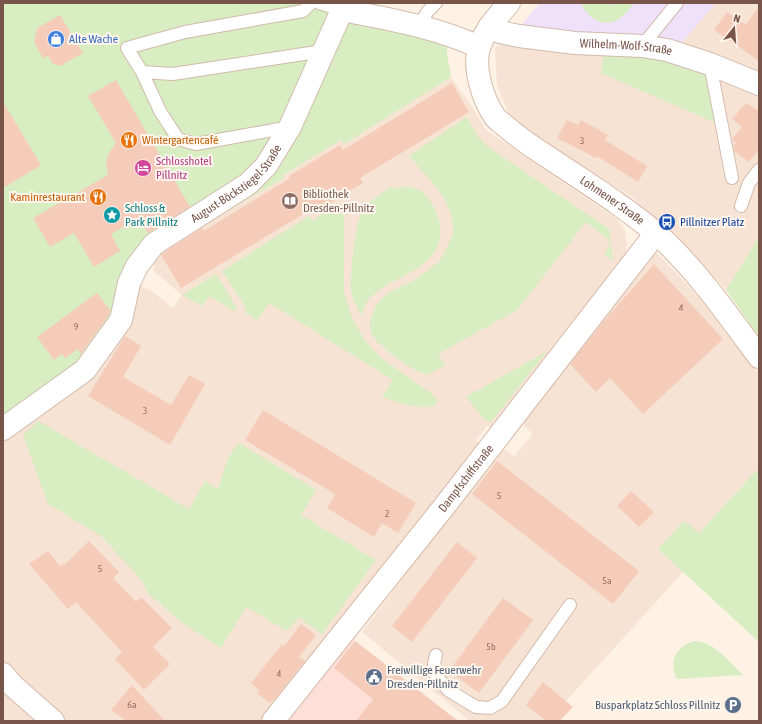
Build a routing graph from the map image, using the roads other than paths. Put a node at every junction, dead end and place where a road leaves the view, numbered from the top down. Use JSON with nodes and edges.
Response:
{"nodes":[{"id":1,"x":311,"y":3,"type":"edge"},
{"id":2,"x":318,"y":3,"type":"edge"},
{"id":3,"x":436,"y":3,"type":"edge"},
{"id":4,"x":509,"y":3,"type":"edge"},
{"id":5,"x":678,"y":3,"type":"edge"},
{"id":6,"x":342,"y":10,"type":"junction"},
{"id":7,"x":419,"y":25,"type":"junction"},
{"id":8,"x":489,"y":27,"type":"junction"},
{"id":9,"x":642,"y":46,"type":"junction"},
{"id":10,"x":480,"y":47,"type":"junction"},
{"id":11,"x":323,"y":51,"type":"junction"},
{"id":12,"x":710,"y":64,"type":"junction"},
{"id":13,"x":142,"y":72,"type":"junction"},
{"id":14,"x":759,"y":84,"type":"edge"},
{"id":15,"x":290,"y":127,"type":"junction"},
{"id":16,"x":759,"y":170,"type":"edge"},
{"id":17,"x":732,"y":178,"type":"dead end"},
{"id":18,"x":741,"y":206,"type":"dead end"},
{"id":19,"x":656,"y":233,"type":"junction"},
{"id":20,"x":759,"y":357,"type":"edge"},
{"id":21,"x":3,"y":429,"type":"edge"},
{"id":22,"x":570,"y":605,"type":"dead end"},
{"id":23,"x":436,"y":655,"type":"dead end"},
{"id":24,"x":3,"y":674,"type":"edge"},
{"id":25,"x":54,"y":721,"type":"edge"},
{"id":26,"x":273,"y":721,"type":"edge"}],
"edges":[{"from":1,"to":13,"type":"lane"},
{"from":2,"to":6,"type":"lane"},
{"from":3,"to":7,"type":"lane"},
{"from":4,"to":8,"type":"street"},
{"from":5,"to":9,"type":"lane"},
{"from":6,"to":7,"type":"street"},
{"from":6,"to":11,"type":"street","name":"August-Böckstiegel-Straße"},
{"from":7,"to":10,"type":"street"},
{"from":8,"to":9,"type":"street","name":"Wilhelm-Wolf-Straße"},
{"from":8,"to":10,"type":"street"},
{"from":9,"to":12,"type":"street","name":"Wilhelm-Wolf-Straße"},
{"from":10,"to":19,"type":"street","name":"Lohmener Straße"},
{"from":11,"to":13,"type":"lane"},
{"from":11,"to":15,"type":"street","name":"August-Böckstiegel-Straße"},
{"from":12,"to":14,"type":"street","name":"Wilhelm-Wolf-Straße"},
{"from":12,"to":17,"type":"lane"},
{"from":13,"to":15,"type":"lane"},
{"from":15,"to":21,"type":"street","name":"August-Böckstiegel-Straße"},
{"from":16,"to":18,"type":"lane"},
{"from":19,"to":20,"type":"street","name":"Lohmener Straße"},
{"from":19,"to":26,"type":"street","name":"Dampfschiffstraße"},
{"from":22,"to":23,"type":"lane"},
{"from":24,"to":25,"type":"street"}]}
